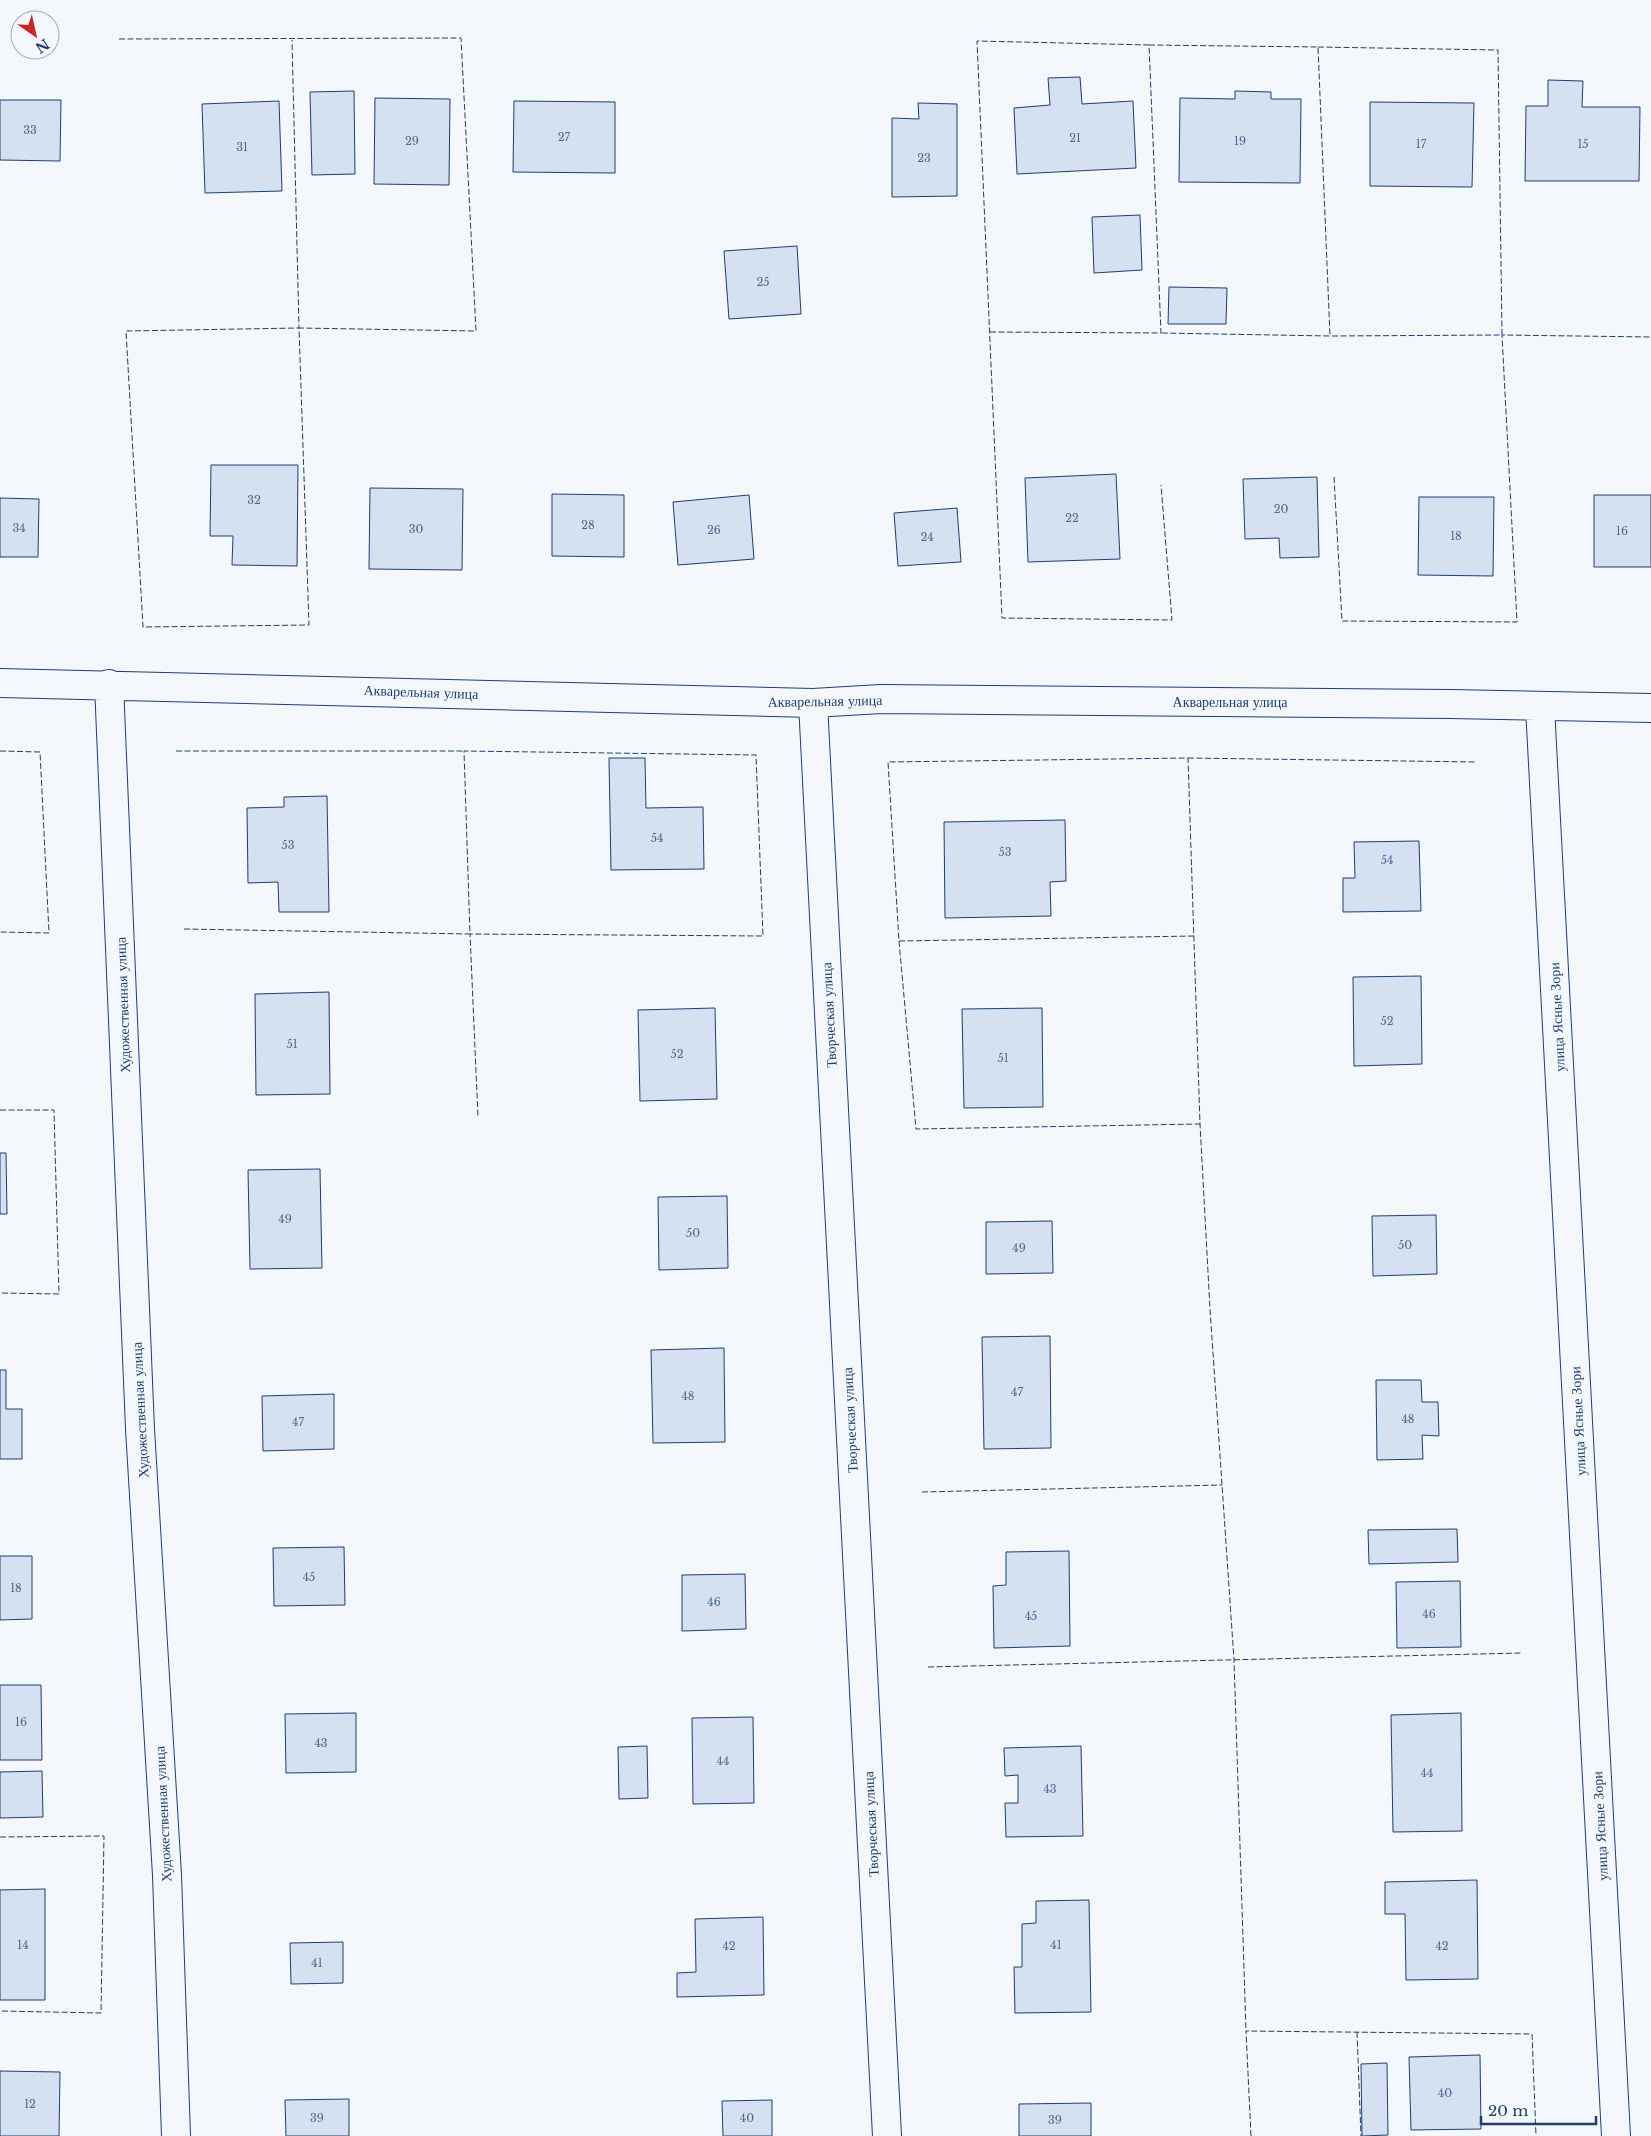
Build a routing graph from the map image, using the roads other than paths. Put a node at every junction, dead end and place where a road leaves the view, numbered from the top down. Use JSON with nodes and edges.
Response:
{"nodes":[{"id":1,"x":0,"y":683,"type":"edge"},
{"id":2,"x":110,"y":684,"type":"junction"},
{"id":3,"x":813,"y":703,"type":"junction"},
{"id":4,"x":1540,"y":707,"type":"junction"},
{"id":5,"x":1651,"y":708,"type":"edge"},
{"id":6,"x":176,"y":2136,"type":"edge"},
{"id":7,"x":887,"y":2136,"type":"edge"},
{"id":8,"x":1616,"y":2136,"type":"edge"}],
"edges":[{"from":1,"to":2,"type":"street","name":"Акварельная улица"},
{"from":2,"to":3,"type":"street","name":"Акварельная улица"},
{"from":2,"to":6,"type":"street","name":"Художественная улица"},
{"from":3,"to":4,"type":"street","name":"Акварельная улица"},
{"from":3,"to":7,"type":"street","name":"Творческая улица"},
{"from":4,"to":5,"type":"street","name":"Акварельная улица"},
{"from":4,"to":8,"type":"street","name":"улица Ясные Зори"}]}
